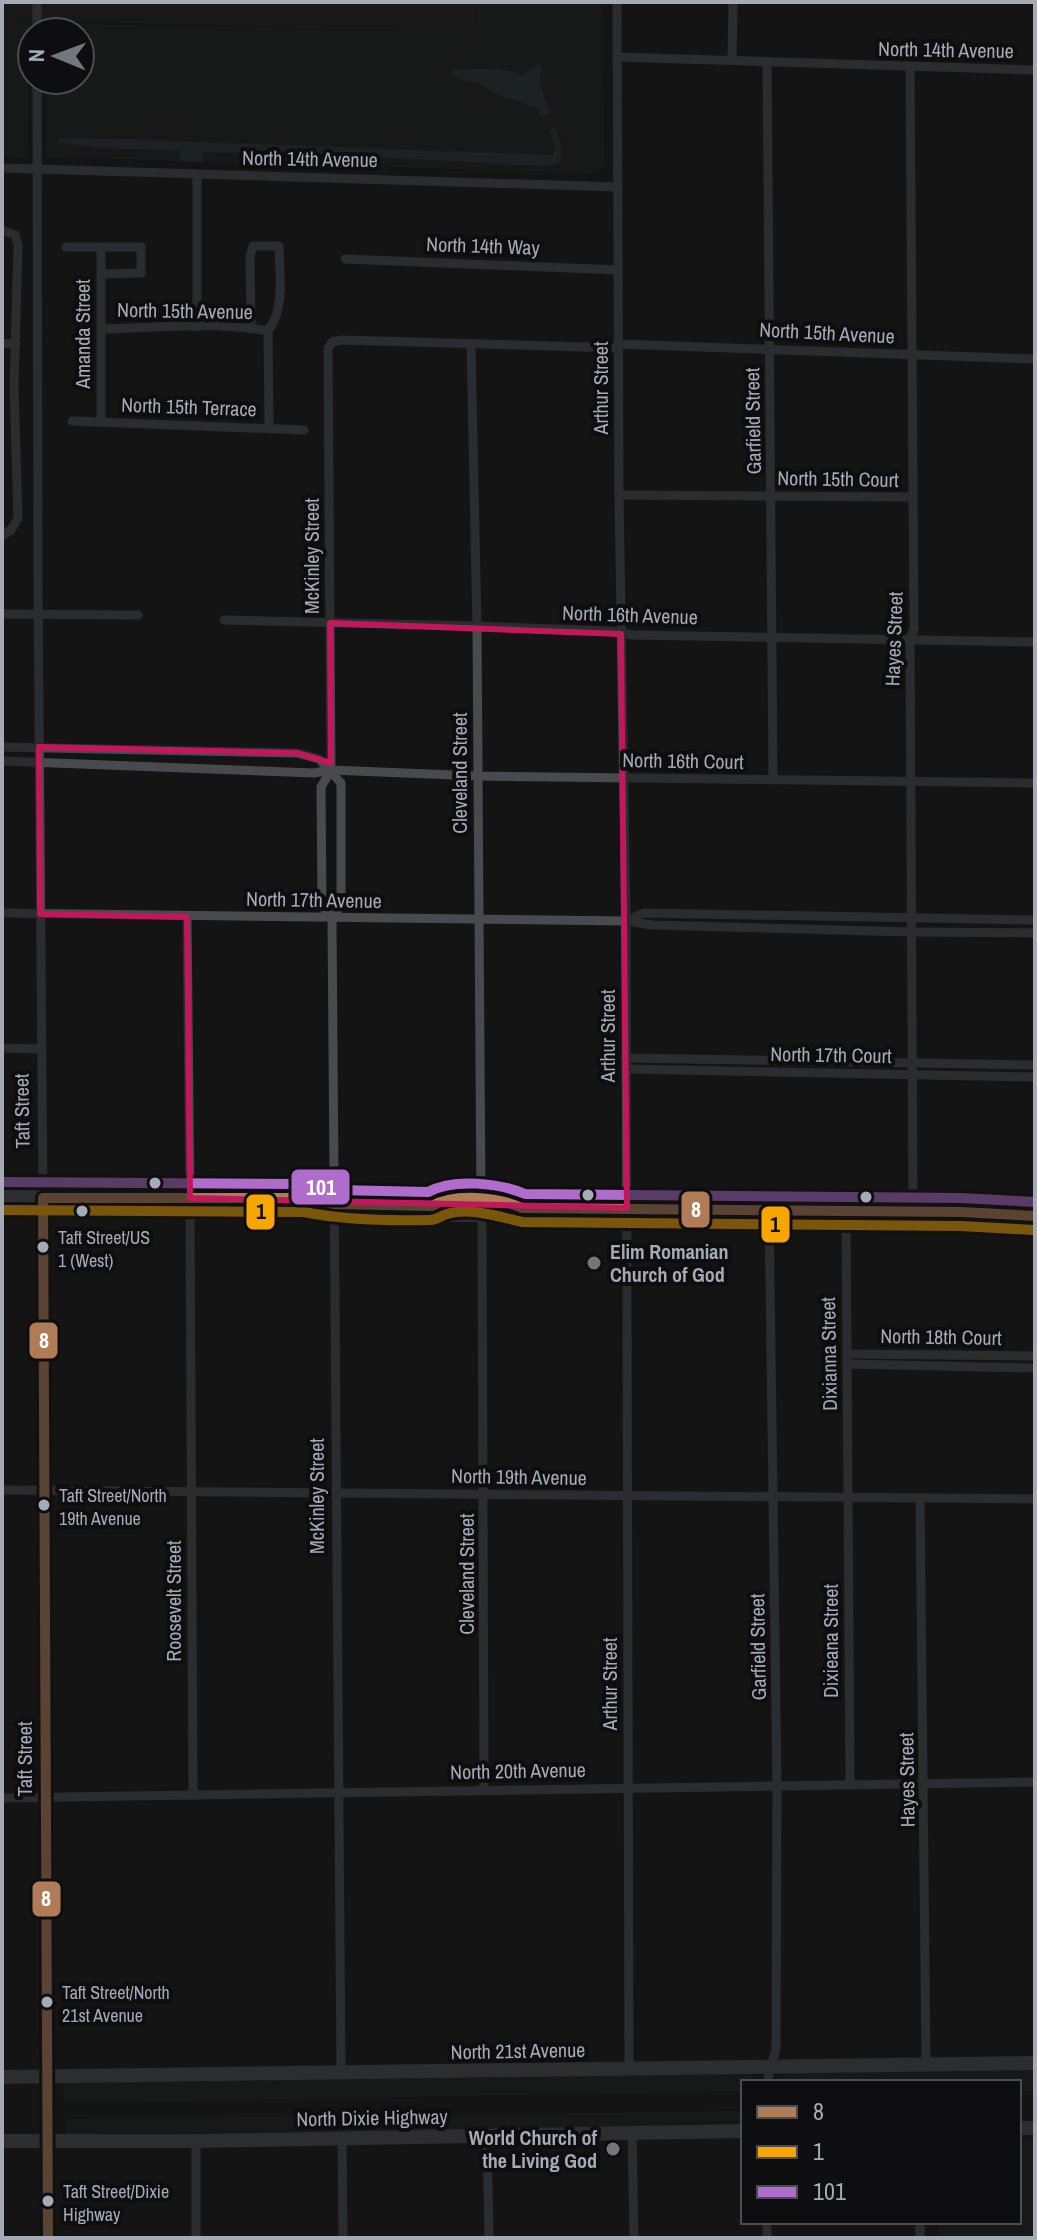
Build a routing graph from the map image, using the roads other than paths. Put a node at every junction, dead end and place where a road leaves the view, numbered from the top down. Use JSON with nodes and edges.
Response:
{"nodes":[{"id":1,"x":617,"y":2,"type":"edge"},
{"id":2,"x":733,"y":2,"type":"edge"},
{"id":3,"x":617,"y":57,"type":"junction"},
{"id":4,"x":732,"y":60,"type":"junction"},
{"id":5,"x":767,"y":62,"type":"junction"},
{"id":6,"x":910,"y":68,"type":"junction"},
{"id":7,"x":1035,"y":70,"type":"edge"},
{"id":8,"x":37,"y":96,"type":"edge"},
{"id":9,"x":2,"y":168,"type":"edge"},
{"id":10,"x":38,"y":169,"type":"junction"},
{"id":11,"x":197,"y":175,"type":"junction"},
{"id":12,"x":618,"y":187,"type":"junction"},
{"id":13,"x":2,"y":230,"type":"edge"},
{"id":14,"x":66,"y":247,"type":"dead end"},
{"id":15,"x":101,"y":247,"type":"junction"},
{"id":16,"x":345,"y":259,"type":"dead end"},
{"id":17,"x":618,"y":270,"type":"junction"},
{"id":18,"x":101,"y":274,"type":"junction"},
{"id":19,"x":197,"y":327,"type":"junction"},
{"id":20,"x":251,"y":328,"type":"junction"},
{"id":21,"x":102,"y":329,"type":"junction"},
{"id":22,"x":268,"y":331,"type":"junction"},
{"id":23,"x":332,"y":342,"type":"joint"},
{"id":24,"x":2,"y":343,"type":"edge"},
{"id":25,"x":16,"y":344,"type":"junction"},
{"id":26,"x":471,"y":345,"type":"junction"},
{"id":27,"x":618,"y":346,"type":"junction"},
{"id":28,"x":770,"y":348,"type":"junction"},
{"id":29,"x":912,"y":355,"type":"junction"},
{"id":30,"x":1035,"y":359,"type":"edge"},
{"id":31,"x":72,"y":421,"type":"dead end"},
{"id":32,"x":101,"y":422,"type":"junction"},
{"id":33,"x":269,"y":428,"type":"junction"},
{"id":34,"x":304,"y":430,"type":"dead end"},
{"id":35,"x":619,"y":495,"type":"junction"},
{"id":36,"x":772,"y":496,"type":"junction"},
{"id":37,"x":913,"y":497,"type":"junction"},
{"id":38,"x":7,"y":533,"type":"edge"},
{"id":39,"x":2,"y":614,"type":"edge"},
{"id":40,"x":38,"y":615,"type":"junction"},
{"id":41,"x":138,"y":615,"type":"dead end"},
{"id":42,"x":224,"y":620,"type":"dead end"},
{"id":43,"x":330,"y":623,"type":"junction"},
{"id":44,"x":477,"y":626,"type":"junction"},
{"id":45,"x":621,"y":634,"type":"junction"},
{"id":46,"x":772,"y":637,"type":"junction"},
{"id":47,"x":910,"y":639,"type":"junction"},
{"id":48,"x":1035,"y":642,"type":"edge"},
{"id":49,"x":331,"y":741,"type":"junction"},
{"id":50,"x":2,"y":747,"type":"edge"},
{"id":51,"x":39,"y":747,"type":"junction"},
{"id":52,"x":307,"y":755,"type":"junction"},
{"id":53,"x":2,"y":761,"type":"edge"},
{"id":54,"x":40,"y":762,"type":"junction"},
{"id":55,"x":331,"y":770,"type":"junction"},
{"id":56,"x":478,"y":776,"type":"junction"},
{"id":57,"x":622,"y":778,"type":"junction"},
{"id":58,"x":773,"y":780,"type":"junction"},
{"id":59,"x":910,"y":782,"type":"junction"},
{"id":60,"x":1035,"y":783,"type":"edge"},
{"id":61,"x":2,"y":913,"type":"edge"},
{"id":62,"x":40,"y":914,"type":"junction"},
{"id":63,"x":187,"y":917,"type":"junction"},
{"id":64,"x":332,"y":919,"type":"junction"},
{"id":65,"x":912,"y":919,"type":"junction"},
{"id":66,"x":479,"y":920,"type":"junction"},
{"id":67,"x":1035,"y":920,"type":"edge"},
{"id":68,"x":626,"y":921,"type":"junction"},
{"id":69,"x":912,"y":932,"type":"junction"},
{"id":70,"x":1035,"y":933,"type":"edge"},
{"id":71,"x":2,"y":1048,"type":"edge"},
{"id":72,"x":41,"y":1049,"type":"junction"},
{"id":73,"x":626,"y":1058,"type":"junction"},
{"id":74,"x":1035,"y":1065,"type":"edge"},
{"id":75,"x":626,"y":1069,"type":"junction"},
{"id":76,"x":912,"y":1069,"type":"junction"},
{"id":77,"x":1035,"y":1077,"type":"edge"},
{"id":78,"x":2,"y":1196,"type":"edge"},
{"id":79,"x":190,"y":1198,"type":"junction"},
{"id":80,"x":335,"y":1204,"type":"junction"},
{"id":81,"x":43,"y":1205,"type":"junction"},
{"id":82,"x":481,"y":1208,"type":"junction"},
{"id":83,"x":627,"y":1208,"type":"junction"},
{"id":84,"x":769,"y":1209,"type":"junction"},
{"id":85,"x":2,"y":1211,"type":"edge"},
{"id":86,"x":846,"y":1211,"type":"junction"},
{"id":87,"x":913,"y":1211,"type":"junction"},
{"id":88,"x":190,"y":1214,"type":"junction"},
{"id":89,"x":1035,"y":1216,"type":"edge"},
{"id":90,"x":1035,"y":1356,"type":"edge"},
{"id":91,"x":847,"y":1359,"type":"junction"},
{"id":92,"x":1035,"y":1368,"type":"edge"},
{"id":93,"x":2,"y":1490,"type":"edge"},
{"id":94,"x":46,"y":1491,"type":"junction"},
{"id":95,"x":191,"y":1493,"type":"junction"},
{"id":96,"x":335,"y":1493,"type":"junction"},
{"id":97,"x":485,"y":1495,"type":"junction"},
{"id":98,"x":628,"y":1496,"type":"junction"},
{"id":99,"x":774,"y":1498,"type":"junction"},
{"id":100,"x":848,"y":1498,"type":"junction"},
{"id":101,"x":920,"y":1498,"type":"junction"},
{"id":102,"x":1035,"y":1499,"type":"edge"},
{"id":103,"x":1035,"y":1782,"type":"edge"},
{"id":104,"x":925,"y":1783,"type":"junction"},
{"id":105,"x":850,"y":1784,"type":"junction"},
{"id":106,"x":777,"y":1785,"type":"junction"},
{"id":107,"x":628,"y":1787,"type":"junction"},
{"id":108,"x":484,"y":1789,"type":"junction"},
{"id":109,"x":339,"y":1793,"type":"junction"},
{"id":110,"x":193,"y":1795,"type":"junction"},
{"id":111,"x":45,"y":1796,"type":"junction"},
{"id":112,"x":2,"y":1798,"type":"edge"},
{"id":113,"x":926,"y":2062,"type":"junction"},
{"id":114,"x":1035,"y":2063,"type":"edge"},
{"id":115,"x":773,"y":2066,"type":"junction"},
{"id":116,"x":629,"y":2069,"type":"junction"},
{"id":117,"x":341,"y":2073,"type":"junction"},
{"id":118,"x":46,"y":2076,"type":"junction"},
{"id":119,"x":2,"y":2077,"type":"edge"},
{"id":120,"x":768,"y":2080,"type":"edge"},
{"id":121,"x":632,"y":2131,"type":"junction"},
{"id":122,"x":741,"y":2131,"type":"edge"},
{"id":123,"x":487,"y":2136,"type":"junction"},
{"id":124,"x":342,"y":2138,"type":"junction"},
{"id":125,"x":2,"y":2141,"type":"edge"},
{"id":126,"x":46,"y":2141,"type":"junction"},
{"id":127,"x":196,"y":2141,"type":"junction"},
{"id":128,"x":48,"y":2238,"type":"edge"},
{"id":129,"x":196,"y":2238,"type":"edge"},
{"id":130,"x":343,"y":2238,"type":"edge"},
{"id":131,"x":489,"y":2238,"type":"edge"},
{"id":132,"x":634,"y":2238,"type":"edge"}],
"edges":[{"from":1,"to":3,"type":"street","name":"Arthur Street"},
{"from":2,"to":4,"type":"street"},
{"from":3,"to":4,"type":"street","name":"North 14th Avenue"},
{"from":3,"to":12,"type":"street","name":"Arthur Street"},
{"from":4,"to":5,"type":"street","name":"North 14th Avenue"},
{"from":5,"to":6,"type":"street","name":"North 14th Avenue"},
{"from":5,"to":28,"type":"street","name":"Garfield Street"},
{"from":6,"to":7,"type":"street","name":"North 14th Avenue"},
{"from":6,"to":29,"type":"street","name":"Hayes Street"},
{"from":8,"to":10,"type":"street","name":"Taft Street"},
{"from":9,"to":10,"type":"street","name":"North 14th Avenue"},
{"from":10,"to":11,"type":"street","name":"North 14th Avenue"},
{"from":10,"to":40,"type":"street","name":"Taft Street"},
{"from":11,"to":12,"type":"street","name":"North 14th Avenue"},
{"from":11,"to":19,"type":"street"},
{"from":12,"to":17,"type":"street","name":"Arthur Street"},
{"from":13,"to":25,"type":"street"},
{"from":14,"to":15,"type":"street"},
{"from":15,"to":18,"type":"street","name":"Amanda Street"},
{"from":15,"to":18,"type":"street"},
{"from":16,"to":17,"type":"street","name":"North 14th Way"},
{"from":17,"to":27,"type":"street","name":"Arthur Street"},
{"from":18,"to":21,"type":"street","name":"Amanda Street"},
{"from":19,"to":20,"type":"street","name":"North 15th Avenue"},
{"from":19,"to":21,"type":"street","name":"North 15th Avenue"},
{"from":20,"to":22,"type":"street","name":"North 15th Avenue"},
{"from":20,"to":22,"type":"street"},
{"from":21,"to":32,"type":"street","name":"Amanda Street"},
{"from":22,"to":33,"type":"street"},
{"from":23,"to":26,"type":"street","name":"North 15th Avenue"},
{"from":23,"to":43,"type":"street","name":"McKinley Street"},
{"from":24,"to":25,"type":"street"},
{"from":25,"to":38,"type":"street"},
{"from":26,"to":27,"type":"street","name":"North 15th Avenue"},
{"from":26,"to":44,"type":"street","name":"Cleveland Street"},
{"from":27,"to":28,"type":"street","name":"North 15th Avenue"},
{"from":27,"to":35,"type":"street","name":"Arthur Street"},
{"from":28,"to":29,"type":"street","name":"North 15th Avenue"},
{"from":28,"to":36,"type":"street","name":"Garfield Street"},
{"from":29,"to":30,"type":"street","name":"North 15th Avenue"},
{"from":29,"to":37,"type":"street","name":"Hayes Street"},
{"from":31,"to":32,"type":"street","name":"North 15th Terrace"},
{"from":32,"to":33,"type":"street","name":"North 15th Terrace"},
{"from":33,"to":34,"type":"street","name":"North 15th Terrace"},
{"from":35,"to":36,"type":"street","name":"North 15th Court"},
{"from":35,"to":45,"type":"street","name":"Arthur Street"},
{"from":36,"to":37,"type":"street","name":"North 15th Court"},
{"from":36,"to":46,"type":"street","name":"Garfield Street"},
{"from":37,"to":47,"type":"street","name":"Hayes Street"},
{"from":39,"to":40,"type":"street"},
{"from":40,"to":41,"type":"street"},
{"from":40,"to":51,"type":"street","name":"Taft Street"},
{"from":42,"to":43,"type":"street","name":"North 16th Avenue"},
{"from":43,"to":44,"type":"street","name":"North 16th Avenue"},
{"from":43,"to":49,"type":"street","name":"McKinley Street"},
{"from":44,"to":45,"type":"street","name":"North 16th Avenue"},
{"from":44,"to":56,"type":"street","name":"Cleveland Street"},
{"from":45,"to":46,"type":"street","name":"North 16th Avenue"},
{"from":45,"to":57,"type":"street","name":"Arthur Street"},
{"from":46,"to":47,"type":"street","name":"North 16th Avenue"},
{"from":46,"to":58,"type":"street","name":"Garfield Street"},
{"from":47,"to":48,"type":"street","name":"North 16th Avenue"},
{"from":47,"to":59,"type":"street","name":"Hayes Street"},
{"from":49,"to":52,"type":"street"},
{"from":49,"to":55,"type":"street","name":"McKinley Street"},
{"from":50,"to":51,"type":"street"},
{"from":51,"to":52,"type":"street"},
{"from":51,"to":54,"type":"street","name":"Taft Street"},
{"from":52,"to":55,"type":"street","name":"North 16th Court"},
{"from":53,"to":54,"type":"street","name":"North 16th Court"},
{"from":54,"to":55,"type":"street","name":"North 16th Court"},
{"from":54,"to":62,"type":"street","name":"Taft Street"},
{"from":55,"to":56,"type":"street","name":"North 16th Court"},
{"from":55,"to":64,"type":"street","name":"McKinley Street"},
{"from":55,"to":64,"type":"street","name":"McKinley Street"},
{"from":56,"to":57,"type":"street","name":"North 16th Court"},
{"from":56,"to":66,"type":"street","name":"Cleveland Street"},
{"from":57,"to":58,"type":"street","name":"North 16th Court"},
{"from":57,"to":68,"type":"street","name":"Arthur Street"},
{"from":58,"to":59,"type":"street","name":"North 16th Court"},
{"from":59,"to":60,"type":"street","name":"North 16th Court"},
{"from":59,"to":65,"type":"street","name":"Hayes Street"},
{"from":61,"to":62,"type":"street","name":"North 17th Avenue"},
{"from":62,"to":63,"type":"street","name":"North 17th Avenue"},
{"from":62,"to":72,"type":"street","name":"Taft Street"},
{"from":63,"to":64,"type":"street","name":"North 17th Avenue"},
{"from":63,"to":79,"type":"street"},
{"from":64,"to":66,"type":"street","name":"North 17th Avenue"},
{"from":64,"to":80,"type":"street","name":"McKinley Street"},
{"from":65,"to":67,"type":"street","name":"North 17th Avenue"},
{"from":65,"to":68,"type":"street","name":"North 17th Avenue"},
{"from":65,"to":69,"type":"street","name":"Hayes Street"},
{"from":66,"to":68,"type":"street","name":"North 17th Avenue"},
{"from":66,"to":82,"type":"street","name":"Cleveland Street"},
{"from":68,"to":69,"type":"street","name":"North 17th Avenue"},
{"from":68,"to":73,"type":"street","name":"Arthur Street"},
{"from":69,"to":70,"type":"street","name":"North 17th Avenue"},
{"from":69,"to":76,"type":"street","name":"Hayes Street"},
{"from":71,"to":72,"type":"street"},
{"from":72,"to":81,"type":"street","name":"Taft Street"},
{"from":73,"to":75,"type":"street","name":"Arthur Street"},
{"from":73,"to":76,"type":"street","name":"North 17th Court"},
{"from":74,"to":76,"type":"street","name":"North 17th Court"},
{"from":75,"to":76,"type":"street","name":"North 17th Court"},
{"from":75,"to":83,"type":"street","name":"Arthur Street"},
{"from":76,"to":77,"type":"street","name":"North 17th Court"},
{"from":76,"to":87,"type":"street","name":"Hayes Street"},
{"from":78,"to":81,"type":"main road"},
{"from":79,"to":80,"type":"main road"},
{"from":79,"to":81,"type":"main road"},
{"from":80,"to":82,"type":"main road"},
{"from":80,"to":88,"type":"main road"},
{"from":80,"to":96,"type":"street","name":"McKinley Street"},
{"from":81,"to":85,"type":"main road"},
{"from":81,"to":88,"type":"main road"},
{"from":81,"to":94,"type":"street","name":"Taft Street"},
{"from":82,"to":83,"type":"main road"},
{"from":82,"to":97,"type":"street","name":"Cleveland Street"},
{"from":83,"to":84,"type":"main road"},
{"from":83,"to":98,"type":"street","name":"Arthur Street"},
{"from":84,"to":86,"type":"main road"},
{"from":84,"to":99,"type":"street","name":"Garfield Street"},
{"from":86,"to":87,"type":"main road"},
{"from":86,"to":91,"type":"street","name":"Dixianna Street"},
{"from":87,"to":89,"type":"main road"},
{"from":88,"to":95,"type":"street","name":"Roosevelt Street"},
{"from":90,"to":91,"type":"street","name":"North 18th Court"},
{"from":91,"to":92,"type":"street","name":"North 18th Court"},
{"from":91,"to":100,"type":"street","name":"Dixianna Street"},
{"from":93,"to":94,"type":"street","name":"North 19th Avenue"},
{"from":94,"to":95,"type":"street","name":"North 19th Avenue"},
{"from":94,"to":111,"type":"street","name":"Taft Street"},
{"from":95,"to":96,"type":"street","name":"North 19th Avenue"},
{"from":95,"to":110,"type":"street","name":"Roosevelt Street"},
{"from":96,"to":97,"type":"street","name":"North 19th Avenue"},
{"from":96,"to":109,"type":"street","name":"McKinley Street"},
{"from":97,"to":98,"type":"street","name":"North 19th Avenue"},
{"from":97,"to":108,"type":"street","name":"Cleveland Street"},
{"from":98,"to":99,"type":"street","name":"North 19th Avenue"},
{"from":98,"to":107,"type":"street","name":"Arthur Street"},
{"from":99,"to":100,"type":"street","name":"North 19th Avenue"},
{"from":99,"to":106,"type":"street","name":"Garfield Street"},
{"from":100,"to":101,"type":"street","name":"North 19th Avenue"},
{"from":100,"to":105,"type":"street","name":"Dixieana Street"},
{"from":101,"to":102,"type":"street","name":"North 19th Avenue"},
{"from":101,"to":104,"type":"street","name":"Hayes Street"},
{"from":103,"to":104,"type":"street","name":"North 20th Avenue"},
{"from":104,"to":105,"type":"street","name":"North 20th Avenue"},
{"from":104,"to":113,"type":"street","name":"Hayes Street"},
{"from":105,"to":106,"type":"street","name":"North 20th Avenue"},
{"from":106,"to":107,"type":"street","name":"North 20th Avenue"},
{"from":106,"to":115,"type":"street","name":"Garfield Street"},
{"from":107,"to":108,"type":"street","name":"North 20th Avenue"},
{"from":107,"to":116,"type":"street","name":"Arthur Street"},
{"from":108,"to":109,"type":"street","name":"North 20th Avenue"},
{"from":109,"to":110,"type":"street","name":"North 20th Avenue"},
{"from":109,"to":117,"type":"street","name":"McKinley Street"},
{"from":110,"to":111,"type":"street","name":"North 20th Avenue"},
{"from":111,"to":112,"type":"street","name":"North 20th Avenue"},
{"from":111,"to":118,"type":"street","name":"Taft Street"},
{"from":113,"to":114,"type":"main road","name":"North 21st Avenue"},
{"from":113,"to":115,"type":"main road","name":"North 21st Avenue"},
{"from":115,"to":116,"type":"main road","name":"North 21st Avenue"},
{"from":115,"to":120,"type":"street","name":"Garfield Street"},
{"from":116,"to":117,"type":"main road","name":"North 21st Avenue"},
{"from":117,"to":118,"type":"main road","name":"North 21st Avenue"},
{"from":118,"to":119,"type":"main road","name":"North 21st Avenue"},
{"from":118,"to":126,"type":"street","name":"Taft Street"},
{"from":121,"to":122,"type":"main road","name":"North Dixie Highway"},
{"from":121,"to":123,"type":"main road","name":"North Dixie Highway"},
{"from":121,"to":132,"type":"street"},
{"from":123,"to":124,"type":"main road","name":"North Dixie Highway"},
{"from":123,"to":131,"type":"street"},
{"from":124,"to":127,"type":"main road","name":"North Dixie Highway"},
{"from":124,"to":130,"type":"street"},
{"from":125,"to":126,"type":"main road","name":"North Dixie Highway"},
{"from":126,"to":127,"type":"main road","name":"North Dixie Highway"},
{"from":126,"to":128,"type":"street","name":"Taft Street"},
{"from":127,"to":129,"type":"street"}]}
